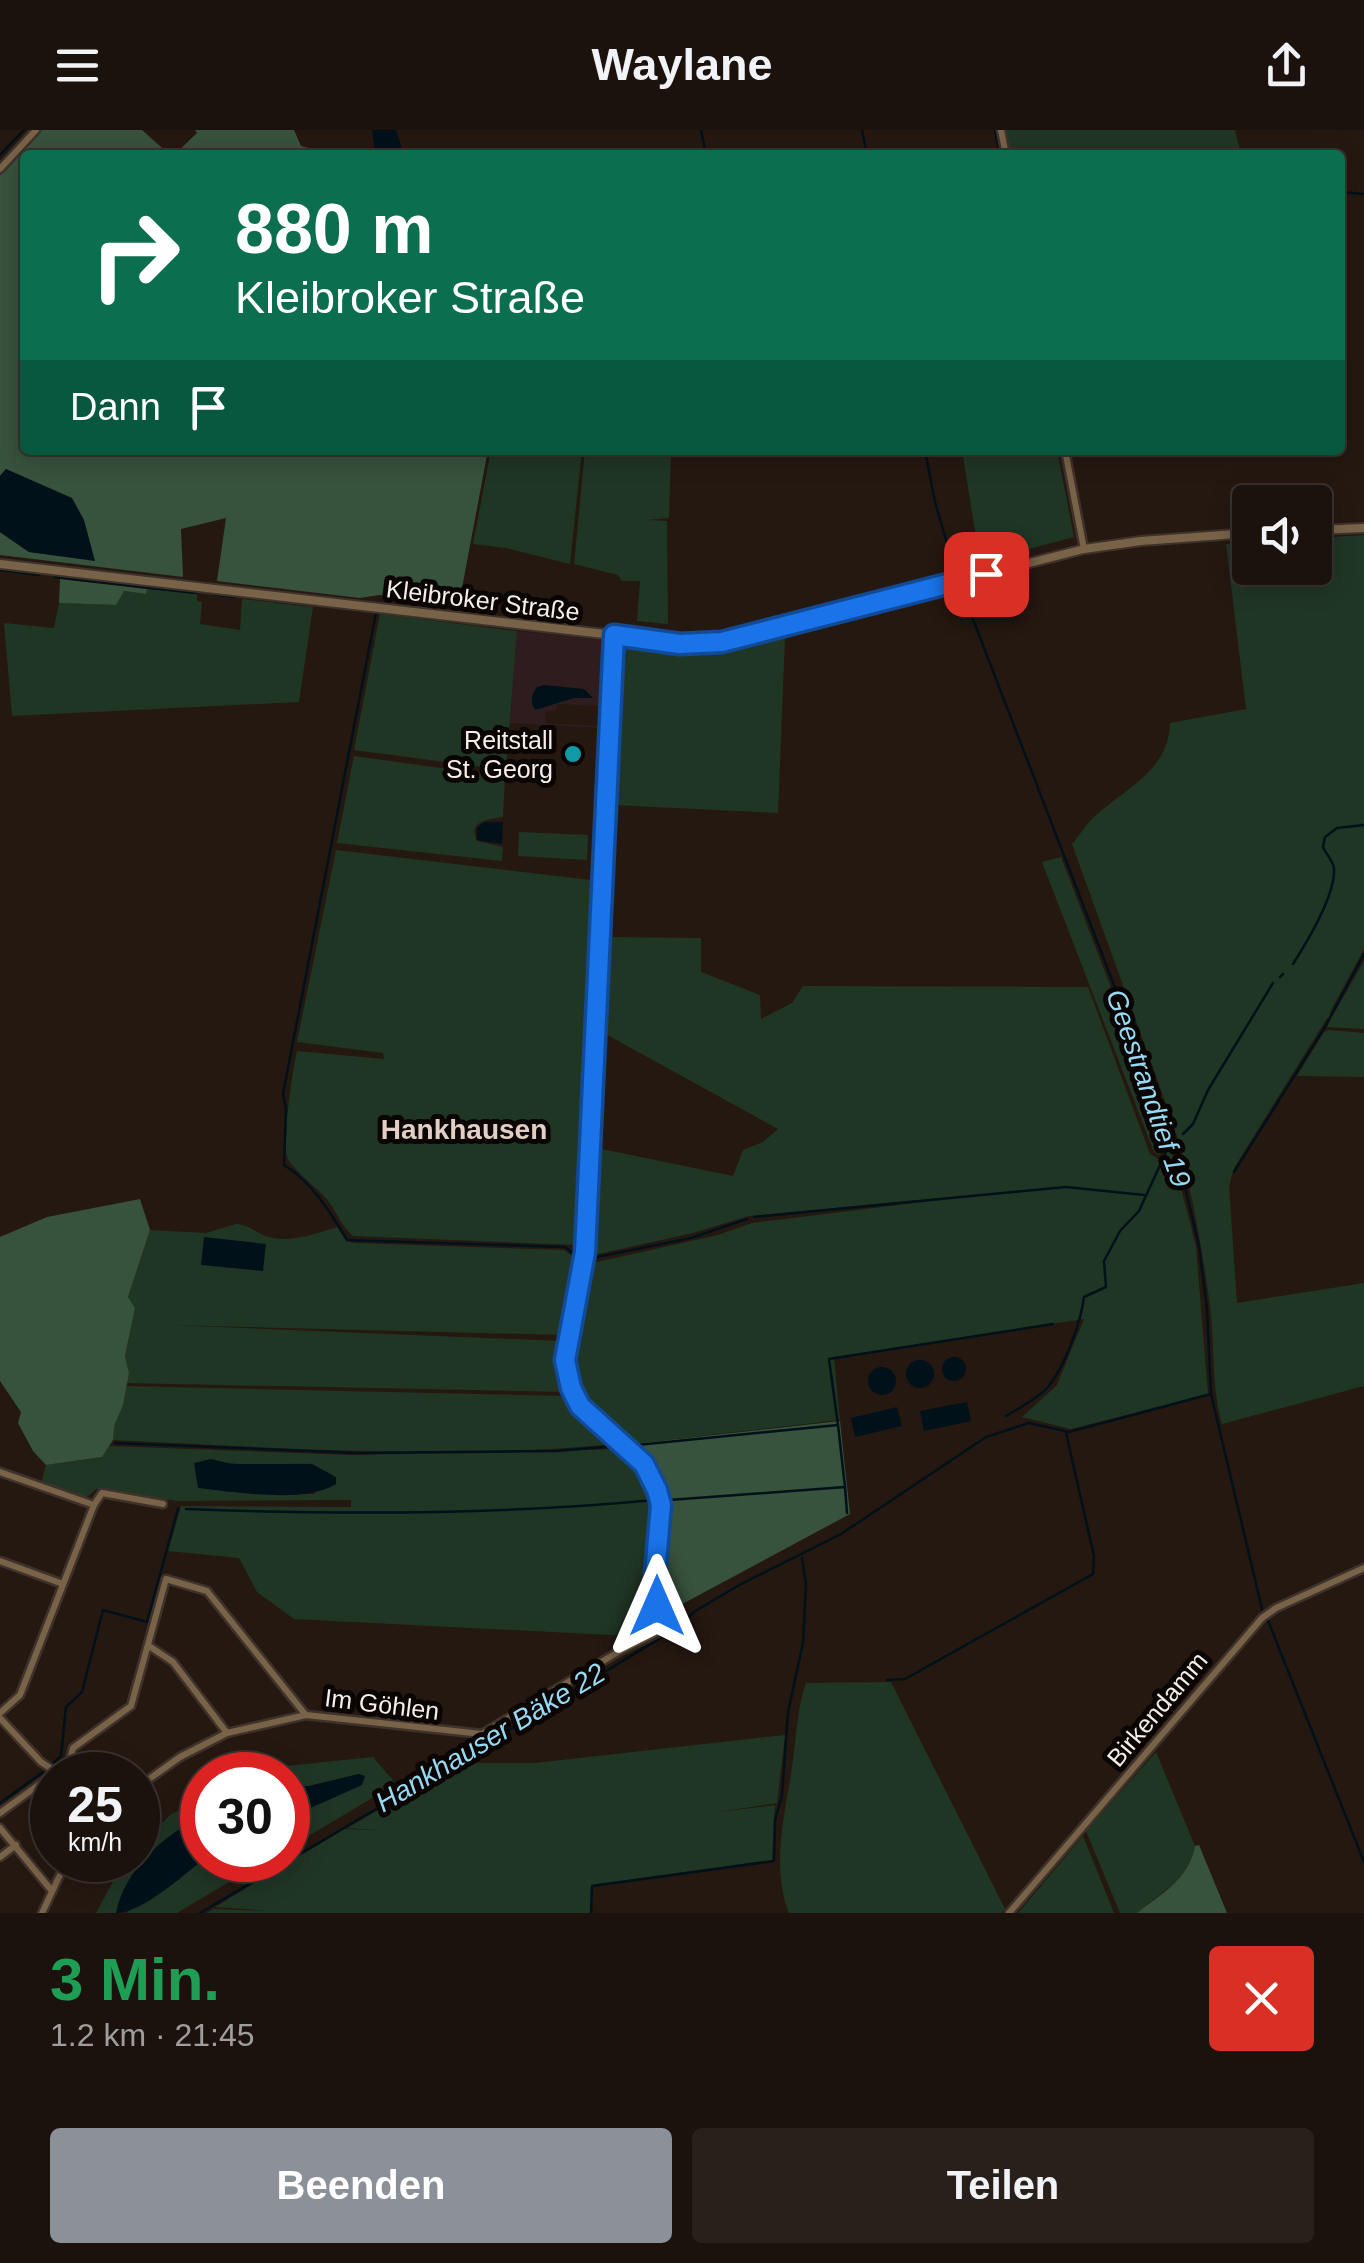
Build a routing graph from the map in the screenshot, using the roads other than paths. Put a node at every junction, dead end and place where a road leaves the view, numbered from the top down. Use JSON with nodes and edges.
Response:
{"nodes":[{"id":1,"x":36,"y":130,"type":"edge"},
{"id":2,"x":0,"y":168,"type":"edge"},
{"id":3,"x":1066,"y":455,"type":"edge"},
{"id":4,"x":1364,"y":528,"type":"edge"},
{"id":5,"x":1332,"y":529,"type":"edge"},
{"id":6,"x":1232,"y":535,"type":"edge"},
{"id":7,"x":1084,"y":549,"type":"junction"},
{"id":8,"x":0,"y":564,"type":"edge"},
{"id":9,"x":614,"y":635,"type":"junction"},
{"id":10,"x":0,"y":1472,"type":"edge"},
{"id":11,"x":164,"y":1504,"type":"dead end"},
{"id":12,"x":94,"y":1505,"type":"junction"},
{"id":13,"x":0,"y":1561,"type":"edge"},
{"id":14,"x":1364,"y":1568,"type":"edge"},
{"id":15,"x":63,"y":1584,"type":"junction"},
{"id":16,"x":148,"y":1646,"type":"junction"},
{"id":17,"x":306,"y":1714,"type":"junction"},
{"id":18,"x":0,"y":1716,"type":"edge"},
{"id":19,"x":227,"y":1732,"type":"junction"},
{"id":20,"x":32,"y":1752,"type":"edge"},
{"id":21,"x":72,"y":1752,"type":"edge"},
{"id":22,"x":160,"y":1771,"type":"edge"},
{"id":23,"x":30,"y":1791,"type":"edge"},
{"id":24,"x":0,"y":1813,"type":"edge"},
{"id":25,"x":0,"y":1828,"type":"edge"},
{"id":26,"x":16,"y":1844,"type":"junction"},
{"id":27,"x":0,"y":1857,"type":"edge"},
{"id":28,"x":56,"y":1882,"type":"edge"},
{"id":29,"x":52,"y":1890,"type":"junction"},
{"id":30,"x":42,"y":1913,"type":"edge"},
{"id":31,"x":1010,"y":1913,"type":"edge"}],
"edges":[{"from":1,"to":2,"type":"street"},
{"from":3,"to":7,"type":"street"},
{"from":4,"to":5,"type":"street"},
{"from":6,"to":7,"type":"street","name":"Kleibroker Straße"},
{"from":7,"to":9,"type":"street","name":"Kleibroker Straße"},
{"from":8,"to":9,"type":"street","name":"Kleibroker Straße"},
{"from":9,"to":17,"type":"street","name":"Im Göhlen"},
{"from":10,"to":12,"type":"street"},
{"from":11,"to":12,"type":"street"},
{"from":12,"to":15,"type":"street"},
{"from":13,"to":15,"type":"street"},
{"from":14,"to":31,"type":"street","name":"Birkendamm"},
{"from":15,"to":18,"type":"street"},
{"from":16,"to":17,"type":"street"},
{"from":16,"to":19,"type":"street"},
{"from":16,"to":21,"type":"street"},
{"from":17,"to":19,"type":"street","name":"Im Göhlen"},
{"from":18,"to":20,"type":"street"},
{"from":19,"to":22,"type":"street","name":"Im Göhlen"},
{"from":23,"to":24,"type":"street"},
{"from":25,"to":26,"type":"street"},
{"from":26,"to":27,"type":"street"},
{"from":26,"to":29,"type":"street"},
{"from":28,"to":29,"type":"street"},
{"from":29,"to":30,"type":"street"}]}
